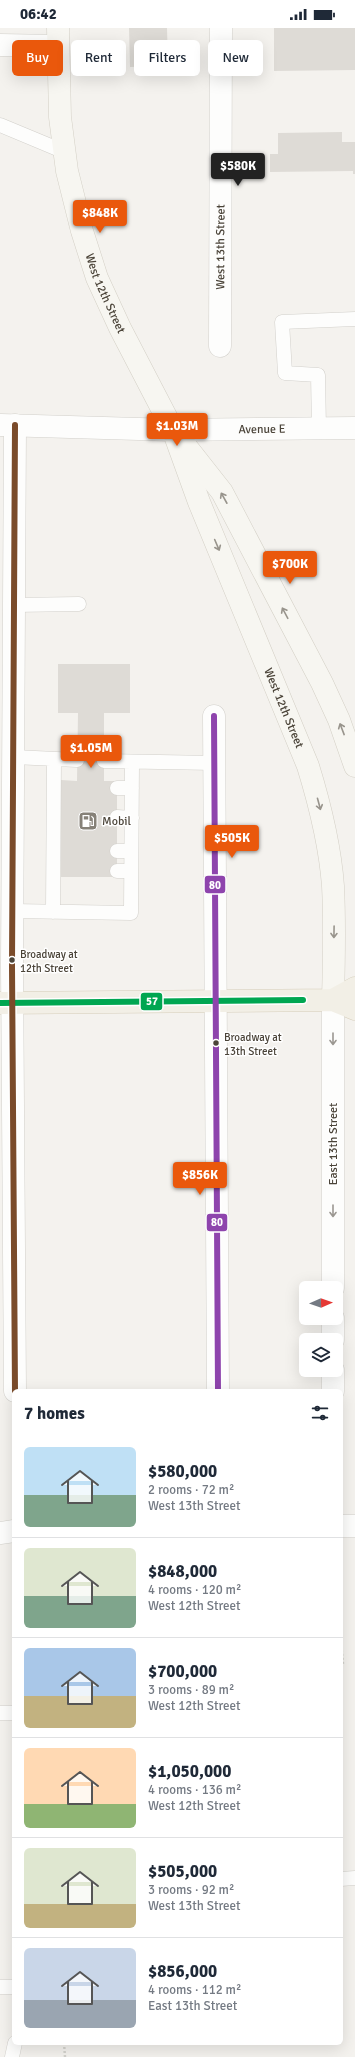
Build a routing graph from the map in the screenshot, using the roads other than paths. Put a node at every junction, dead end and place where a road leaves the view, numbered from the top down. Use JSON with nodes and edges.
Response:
{"nodes":[{"id":1,"x":221,"y":28,"type":"edge"},
{"id":2,"x":58,"y":37,"type":"edge"},
{"id":3,"x":0,"y":45,"type":"edge"},
{"id":4,"x":0,"y":125,"type":"edge"},
{"id":5,"x":65,"y":152,"type":"junction"},
{"id":6,"x":355,"y":319,"type":"edge"},
{"id":7,"x":220,"y":346,"type":"dead end"},
{"id":8,"x":7,"y":425,"type":"edge"},
{"id":9,"x":355,"y":428,"type":"edge"},
{"id":10,"x":319,"y":429,"type":"junction"},
{"id":11,"x":173,"y":430,"type":"junction"},
{"id":12,"x":78,"y":604,"type":"dead end"},
{"id":13,"x":14,"y":605,"type":"junction"},
{"id":14,"x":214,"y":716,"type":"dead end"},
{"id":15,"x":14,"y":757,"type":"junction"},
{"id":16,"x":54,"y":759,"type":"junction"},
{"id":17,"x":77,"y":760,"type":"dead end"},
{"id":18,"x":104,"y":761,"type":"dead end"},
{"id":19,"x":132,"y":762,"type":"junction"},
{"id":20,"x":214,"y":763,"type":"junction"},
{"id":21,"x":355,"y":766,"type":"edge"},
{"id":22,"x":117,"y":788,"type":"dead end"},
{"id":23,"x":132,"y":788,"type":"junction"},
{"id":24,"x":117,"y":817,"type":"dead end"},
{"id":25,"x":132,"y":818,"type":"junction"},
{"id":26,"x":117,"y":851,"type":"dead end"},
{"id":27,"x":131,"y":851,"type":"junction"},
{"id":28,"x":117,"y":871,"type":"dead end"},
{"id":29,"x":131,"y":871,"type":"junction"},
{"id":30,"x":13,"y":911,"type":"junction"},
{"id":31,"x":53,"y":912,"type":"junction"},
{"id":32,"x":355,"y":988,"type":"edge"},
{"id":33,"x":333,"y":1000,"type":"junction"},
{"id":34,"x":217,"y":1001,"type":"junction"},
{"id":35,"x":6,"y":1003,"type":"edge"},
{"id":36,"x":355,"y":1009,"type":"edge"},
{"id":37,"x":333,"y":1281,"type":"edge"},
{"id":38,"x":7,"y":1358,"type":"edge"},
{"id":39,"x":333,"y":1377,"type":"edge"},
{"id":40,"x":14,"y":1389,"type":"edge"},
{"id":41,"x":218,"y":1389,"type":"edge"},
{"id":42,"x":333,"y":1389,"type":"edge"},
{"id":43,"x":343,"y":1526,"type":"edge"},
{"id":44,"x":355,"y":1526,"type":"edge"},
{"id":45,"x":12,"y":1531,"type":"edge"},
{"id":46,"x":0,"y":1533,"type":"edge"},
{"id":47,"x":0,"y":1713,"type":"edge"},
{"id":48,"x":12,"y":1713,"type":"edge"},
{"id":49,"x":343,"y":1878,"type":"edge"},
{"id":50,"x":355,"y":1878,"type":"edge"},
{"id":51,"x":12,"y":1987,"type":"edge"},
{"id":52,"x":0,"y":1988,"type":"edge"},
{"id":53,"x":15,"y":2045,"type":"edge"},
{"id":54,"x":12,"y":2057,"type":"edge"}],
"edges":[{"from":1,"to":7,"type":"street","name":"West 13th Street"},
{"from":2,"to":3,"type":"street"},
{"from":2,"to":5,"type":"street","name":"West 12th Street"},
{"from":4,"to":5,"type":"lane"},
{"from":5,"to":11,"type":"street","name":"West 12th Street"},
{"from":6,"to":10,"type":"lane"},
{"from":8,"to":11,"type":"street","name":"Avenue E"},
{"from":8,"to":13,"type":"street"},
{"from":9,"to":10,"type":"street","name":"Avenue E"},
{"from":10,"to":11,"type":"street","name":"Avenue E"},
{"from":21,"to":11,"type":"street","name":"West 12th Street","one_way":true},
{"from":11,"to":33,"type":"street","name":"West 12th Street","one_way":true},
{"from":12,"to":13,"type":"lane"},
{"from":13,"to":15,"type":"street"},
{"from":14,"to":20,"type":"street"},
{"from":15,"to":16,"type":"lane"},
{"from":15,"to":30,"type":"street"},
{"from":16,"to":17,"type":"lane"},
{"from":16,"to":31,"type":"lane"},
{"from":18,"to":19,"type":"lane"},
{"from":19,"to":20,"type":"lane"},
{"from":19,"to":23,"type":"lane"},
{"from":20,"to":34,"type":"street"},
{"from":22,"to":23,"type":"lane"},
{"from":23,"to":25,"type":"lane"},
{"from":24,"to":25,"type":"lane"},
{"from":25,"to":27,"type":"lane"},
{"from":26,"to":27,"type":"lane"},
{"from":27,"to":29,"type":"lane"},
{"from":28,"to":29,"type":"lane"},
{"from":29,"to":31,"type":"lane"},
{"from":30,"to":31,"type":"lane"},
{"from":30,"to":35,"type":"street"},
{"from":32,"to":33,"type":"main road"},
{"from":33,"to":34,"type":"main road"},
{"from":33,"to":36,"type":"main road"},
{"from":33,"to":37,"type":"street","name":"East 13th Street","one_way":true},
{"from":34,"to":35,"type":"main road"},
{"from":34,"to":41,"type":"street"},
{"from":35,"to":38,"type":"street"},
{"from":38,"to":40,"type":"street"},
{"from":39,"to":42,"type":"street"},
{"from":43,"to":44,"type":"street"},
{"from":45,"to":46,"type":"street"},
{"from":47,"to":48,"type":"lane"},
{"from":49,"to":50,"type":"lane"},
{"from":51,"to":52,"type":"lane"},
{"from":53,"to":54,"type":"lane"}]}
